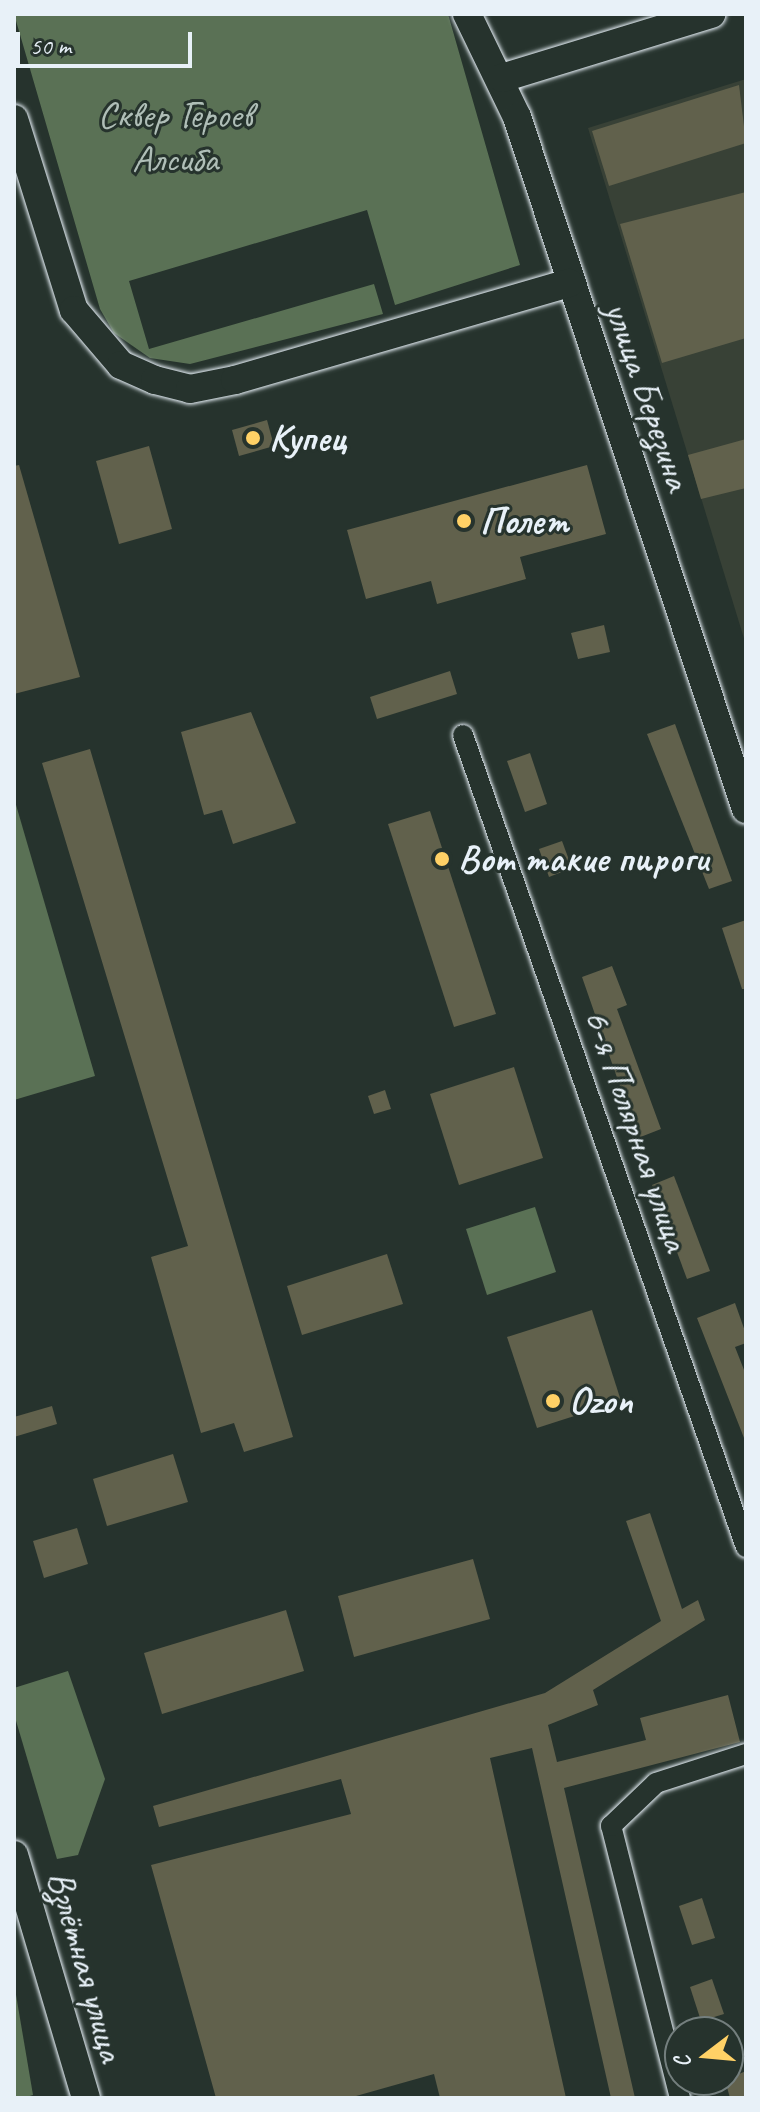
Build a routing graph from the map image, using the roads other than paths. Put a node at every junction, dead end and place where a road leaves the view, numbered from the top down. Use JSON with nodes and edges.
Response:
{"nodes":[{"id":1,"x":467,"y":14,"type":"edge"},
{"id":2,"x":711,"y":14,"type":"edge"},
{"id":3,"x":502,"y":78,"type":"junction"},
{"id":4,"x":14,"y":119,"type":"edge"},
{"id":5,"x":569,"y":283,"type":"junction"},
{"id":6,"x":463,"y":735,"type":"dead end"},
{"id":7,"x":746,"y":809,"type":"edge"},
{"id":8,"x":746,"y":1547,"type":"edge"},
{"id":9,"x":746,"y":1754,"type":"edge"},
{"id":10,"x":14,"y":1855,"type":"edge"},
{"id":11,"x":86,"y":2098,"type":"edge"},
{"id":12,"x":680,"y":2098,"type":"edge"}],
"edges":[{"from":1,"to":3,"type":"street","name":"улица Березина"},
{"from":2,"to":3,"type":"street"},
{"from":3,"to":5,"type":"street","name":"улица Березина"},
{"from":4,"to":5,"type":"street"},
{"from":5,"to":7,"type":"street","name":"улица Березина"},
{"from":6,"to":8,"type":"street","name":"6-я Полярная улица"},
{"from":9,"to":12,"type":"street"},
{"from":10,"to":11,"type":"street","name":"Взлётная улица"}]}
